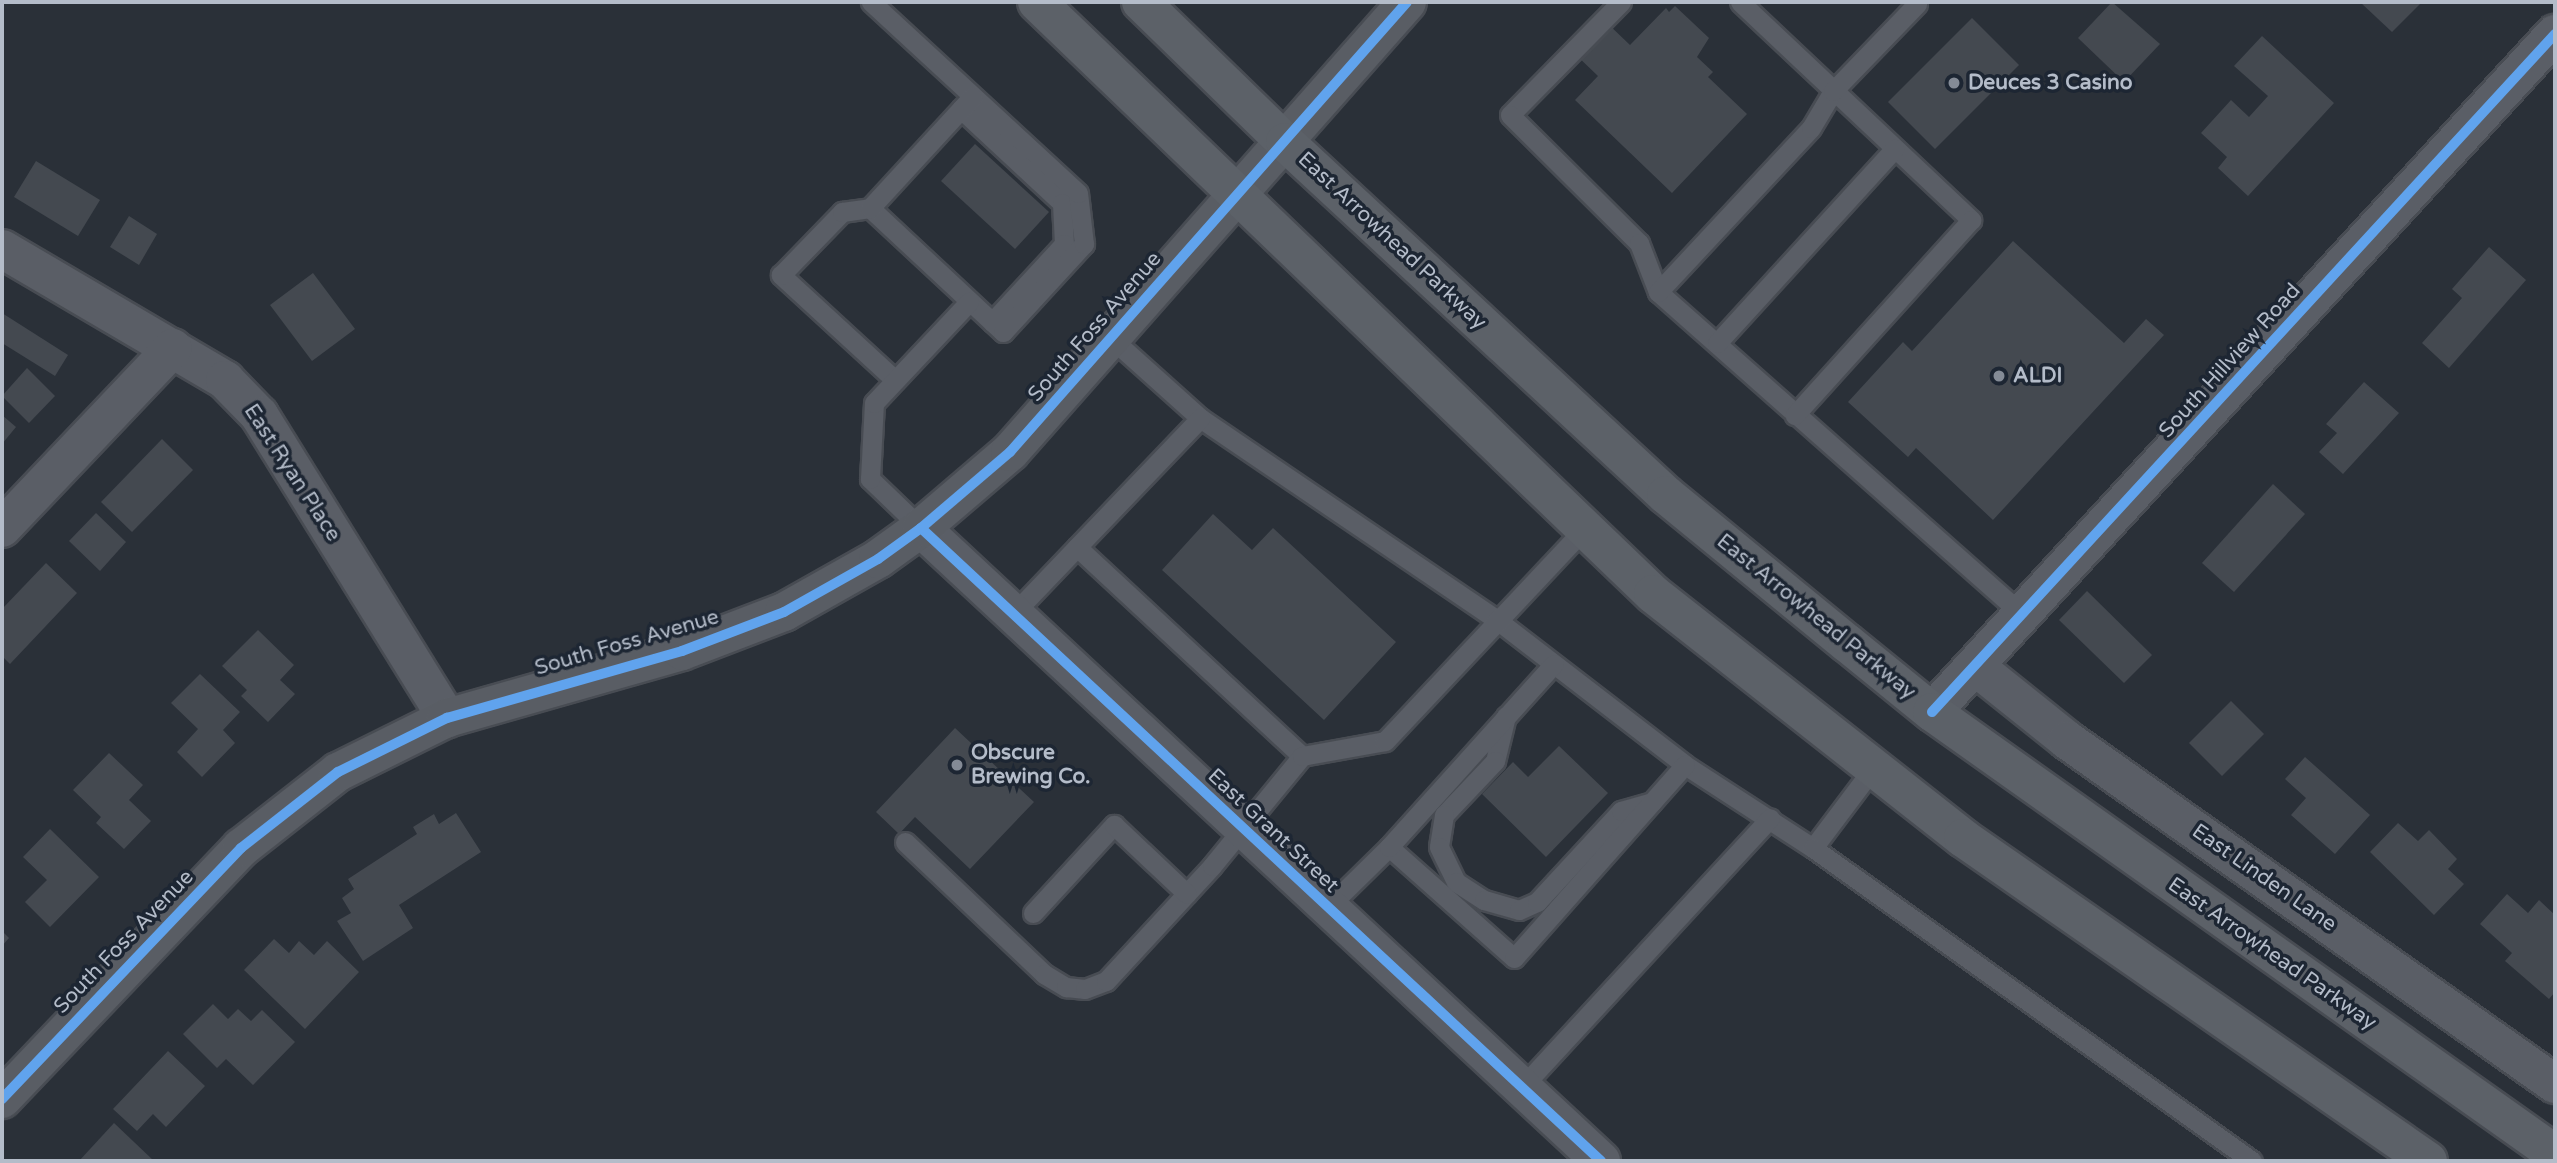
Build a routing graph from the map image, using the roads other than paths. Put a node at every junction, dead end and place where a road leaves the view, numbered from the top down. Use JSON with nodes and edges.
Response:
{"nodes":[{"id":1,"x":871,"y":2,"type":"edge"},
{"id":2,"x":1037,"y":2,"type":"edge"},
{"id":3,"x":1141,"y":2,"type":"edge"},
{"id":4,"x":1407,"y":2,"type":"edge"},
{"id":5,"x":1621,"y":2,"type":"edge"},
{"id":6,"x":1740,"y":2,"type":"edge"},
{"id":7,"x":1917,"y":4,"type":"dead end"},
{"id":8,"x":2555,"y":34,"type":"edge"},
{"id":9,"x":1833,"y":91,"type":"junction"},
{"id":10,"x":967,"y":103,"type":"junction"},
{"id":11,"x":1285,"y":142,"type":"junction"},
{"id":12,"x":1894,"y":149,"type":"junction"},
{"id":13,"x":1234,"y":194,"type":"junction"},
{"id":14,"x":870,"y":208,"type":"junction"},
{"id":15,"x":2,"y":248,"type":"edge"},
{"id":16,"x":1658,"y":292,"type":"junction"},
{"id":17,"x":969,"y":302,"type":"junction"},
{"id":18,"x":1112,"y":339,"type":"junction"},
{"id":19,"x":1717,"y":343,"type":"junction"},
{"id":20,"x":173,"y":348,"type":"junction"},
{"id":21,"x":894,"y":379,"type":"junction"},
{"id":22,"x":1795,"y":415,"type":"junction"},
{"id":23,"x":1200,"y":418,"type":"junction"},
{"id":24,"x":2,"y":528,"type":"edge"},
{"id":25,"x":921,"y":528,"type":"junction"},
{"id":26,"x":1584,"y":529,"type":"junction"},
{"id":27,"x":1077,"y":547,"type":"junction"},
{"id":28,"x":1013,"y":614,"type":"junction"},
{"id":29,"x":2024,"y":616,"type":"junction"},
{"id":30,"x":1497,"y":620,"type":"junction"},
{"id":31,"x":1554,"y":664,"type":"junction"},
{"id":32,"x":1976,"y":667,"type":"junction"},
{"id":33,"x":1932,"y":712,"type":"junction"},
{"id":34,"x":1506,"y":716,"type":"junction"},
{"id":35,"x":447,"y":718,"type":"junction"},
{"id":36,"x":1302,"y":757,"type":"junction"},
{"id":37,"x":1685,"y":765,"type":"junction"},
{"id":38,"x":1874,"y":767,"type":"junction"},
{"id":39,"x":1652,"y":802,"type":"junction"},
{"id":40,"x":1770,"y":818,"type":"junction"},
{"id":41,"x":1243,"y":830,"type":"junction"},
{"id":42,"x":905,"y":842,"type":"dead end"},
{"id":43,"x":1389,"y":847,"type":"junction"},
{"id":44,"x":1813,"y":848,"type":"junction"},
{"id":45,"x":1187,"y":894,"type":"junction"},
{"id":46,"x":1327,"y":908,"type":"junction"},
{"id":47,"x":1033,"y":913,"type":"dead end"},
{"id":48,"x":2555,"y":1084,"type":"edge"},
{"id":49,"x":1521,"y":1088,"type":"junction"},
{"id":50,"x":2,"y":1099,"type":"edge"},
{"id":51,"x":2555,"y":1154,"type":"edge"},
{"id":52,"x":1601,"y":1161,"type":"edge"},
{"id":53,"x":2252,"y":1161,"type":"edge"},
{"id":54,"x":2428,"y":1161,"type":"edge"}],
"edges":[{"from":1,"to":10,"type":"lane"},
{"from":2,"to":13,"type":"main road"},
{"from":3,"to":11,"type":"main road","name":"East Arrowhead Parkway"},
{"from":4,"to":11,"type":"street","name":"South Foss Avenue"},
{"from":5,"to":16,"type":"lane"},
{"from":6,"to":9,"type":"lane"},
{"from":7,"to":9,"type":"lane"},
{"from":8,"to":29,"type":"street","name":"South Hillview Road"},
{"from":9,"to":12,"type":"lane"},
{"from":9,"to":16,"type":"lane"},
{"from":10,"to":14,"type":"lane"},
{"from":10,"to":17,"type":"lane"},
{"from":11,"to":13,"type":"street","name":"South Foss Avenue"},
{"from":11,"to":33,"type":"main road","name":"East Arrowhead Parkway"},
{"from":12,"to":19,"type":"lane"},
{"from":12,"to":22,"type":"lane"},
{"from":13,"to":18,"type":"street","name":"South Foss Avenue"},
{"from":13,"to":26,"type":"main road"},
{"from":14,"to":17,"type":"lane"},
{"from":14,"to":21,"type":"lane"},
{"from":15,"to":20,"type":"street","name":"East Ryan Place"},
{"from":16,"to":19,"type":"lane"},
{"from":17,"to":21,"type":"lane"},
{"from":18,"to":23,"type":"lane"},
{"from":18,"to":25,"type":"street","name":"South Foss Avenue"},
{"from":19,"to":22,"type":"lane"},
{"from":20,"to":24,"type":"street"},
{"from":20,"to":35,"type":"street","name":"East Ryan Place"},
{"from":21,"to":25,"type":"lane"},
{"from":22,"to":29,"type":"lane"},
{"from":23,"to":27,"type":"lane"},
{"from":23,"to":30,"type":"lane"},
{"from":25,"to":28,"type":"street","name":"East Grant Street"},
{"from":25,"to":35,"type":"street","name":"South Foss Avenue"},
{"from":26,"to":30,"type":"lane"},
{"from":26,"to":38,"type":"main road"},
{"from":27,"to":28,"type":"lane"},
{"from":27,"to":36,"type":"lane"},
{"from":28,"to":41,"type":"street","name":"East Grant Street"},
{"from":29,"to":32,"type":"street","name":"South Hillview Road"},
{"from":30,"to":31,"type":"lane"},
{"from":30,"to":36,"type":"lane"},
{"from":31,"to":34,"type":"lane"},
{"from":31,"to":37,"type":"lane"},
{"from":32,"to":33,"type":"street","name":"South Hillview Road"},
{"from":32,"to":48,"type":"street","name":"East Linden Lane"},
{"from":33,"to":51,"type":"main road","name":"East Arrowhead Parkway"},
{"from":34,"to":39,"type":"lane"},
{"from":34,"to":43,"type":"lane"},
{"from":35,"to":50,"type":"street","name":"South Foss Avenue"},
{"from":36,"to":41,"type":"lane"},
{"from":37,"to":39,"type":"lane"},
{"from":37,"to":40,"type":"lane"},
{"from":38,"to":44,"type":"lane"},
{"from":38,"to":54,"type":"main road"},
{"from":39,"to":43,"type":"lane"},
{"from":40,"to":44,"type":"lane"},
{"from":40,"to":49,"type":"lane"},
{"from":41,"to":45,"type":"lane"},
{"from":41,"to":46,"type":"street","name":"East Grant Street"},
{"from":42,"to":45,"type":"lane"},
{"from":43,"to":46,"type":"lane"},
{"from":44,"to":53,"type":"lane"},
{"from":45,"to":47,"type":"lane"},
{"from":46,"to":49,"type":"street","name":"East Grant Street"},
{"from":49,"to":52,"type":"street","name":"East Grant Street"}]}
